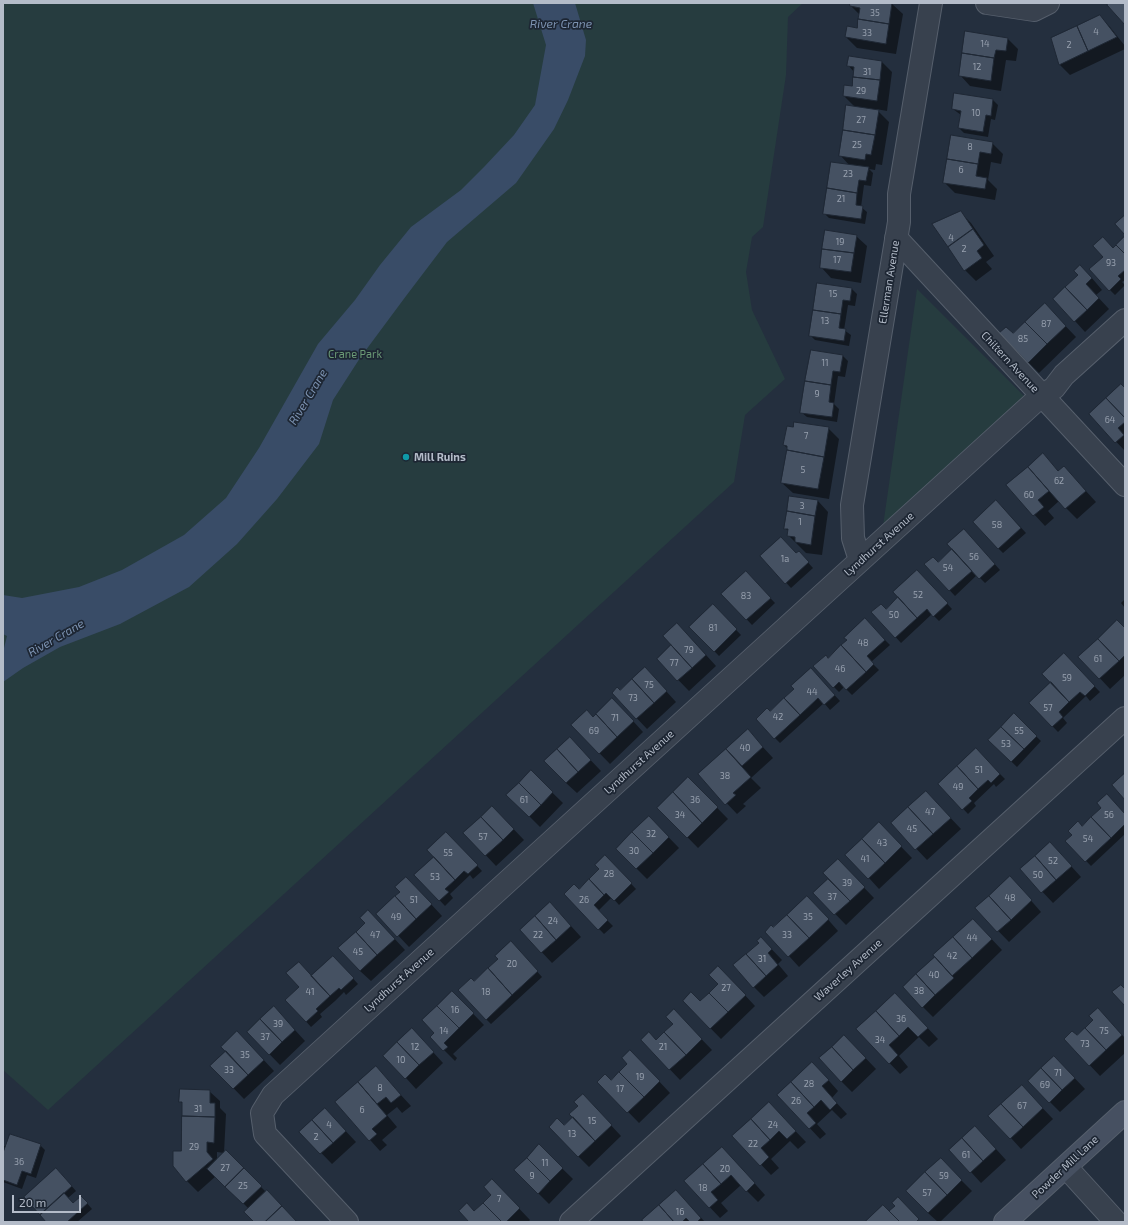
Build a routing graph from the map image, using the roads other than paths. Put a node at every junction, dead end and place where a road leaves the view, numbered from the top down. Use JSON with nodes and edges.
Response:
{"nodes":[{"id":1,"x":931,"y":3,"type":"edge"},
{"id":2,"x":987,"y":3,"type":"edge"},
{"id":3,"x":1048,"y":3,"type":"edge"},
{"id":4,"x":896,"y":238,"type":"junction"},
{"id":5,"x":1125,"y":320,"type":"edge"},
{"id":6,"x":1041,"y":396,"type":"junction"},
{"id":7,"x":1125,"y":485,"type":"edge"},
{"id":8,"x":860,"y":560,"type":"junction"},
{"id":9,"x":1125,"y":718,"type":"edge"},
{"id":10,"x":1125,"y":1112,"type":"edge"},
{"id":11,"x":1066,"y":1167,"type":"junction"},
{"id":12,"x":347,"y":1222,"type":"edge"},
{"id":13,"x":572,"y":1222,"type":"edge"},
{"id":14,"x":1005,"y":1222,"type":"edge"},
{"id":15,"x":1116,"y":1222,"type":"edge"}],
"edges":[{"from":1,"to":4,"type":"street","name":"Ellerman Avenue"},
{"from":2,"to":3,"type":"street"},
{"from":4,"to":6,"type":"street","name":"Chiltern Avenue"},
{"from":4,"to":8,"type":"street","name":"Ellerman Avenue"},
{"from":5,"to":6,"type":"street","name":"Lyndhurst Avenue"},
{"from":6,"to":7,"type":"street","name":"Chiltern Avenue"},
{"from":6,"to":8,"type":"street","name":"Lyndhurst Avenue"},
{"from":8,"to":12,"type":"street","name":"Lyndhurst Avenue"},
{"from":9,"to":13,"type":"street","name":"Waverley Avenue"},
{"from":10,"to":11,"type":"street","name":"Powder Mill Lane"},
{"from":11,"to":14,"type":"street","name":"Powder Mill Lane"},
{"from":11,"to":15,"type":"street"}]}
